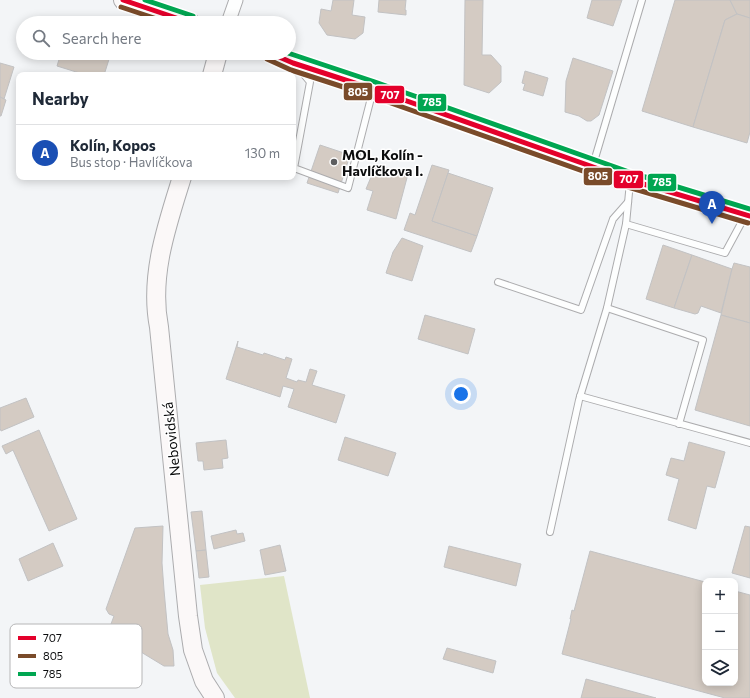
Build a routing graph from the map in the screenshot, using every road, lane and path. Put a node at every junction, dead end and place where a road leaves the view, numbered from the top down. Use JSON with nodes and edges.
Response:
{"nodes":[{"id":1,"x":123,"y":0,"type":"edge"},
{"id":2,"x":236,"y":0,"type":"edge"},
{"id":3,"x":642,"y":0,"type":"edge"},
{"id":4,"x":170,"y":16,"type":"edge"},
{"id":5,"x":230,"y":16,"type":"edge"},
{"id":6,"x":216,"y":60,"type":"edge"},
{"id":7,"x":288,"y":60,"type":"edge"},
{"id":8,"x":293,"y":62,"type":"junction"},
{"id":9,"x":213,"y":72,"type":"edge"},
{"id":10,"x":373,"y":89,"type":"junction"},
{"id":11,"x":296,"y":157,"type":"edge"},
{"id":12,"x":593,"y":167,"type":"junction"},
{"id":13,"x":296,"y":169,"type":"edge"},
{"id":14,"x":181,"y":180,"type":"edge"},
{"id":15,"x":630,"y":180,"type":"junction"},
{"id":16,"x":628,"y":202,"type":"junction"},
{"id":17,"x":748,"y":216,"type":"edge"},
{"id":18,"x":626,"y":224,"type":"junction"},
{"id":19,"x":498,"y":282,"type":"dead end"},
{"id":20,"x":607,"y":308,"type":"junction"},
{"id":21,"x":580,"y":396,"type":"junction"},
{"id":22,"x":679,"y":424,"type":"junction"},
{"id":23,"x":750,"y":443,"type":"edge"},
{"id":24,"x":550,"y":532,"type":"dead end"},
{"id":25,"x":215,"y":698,"type":"edge"}],
"edges":[{"from":1,"to":4,"type":"street"},
{"from":2,"to":5,"type":"street"},
{"from":3,"to":12,"type":"lane"},
{"from":6,"to":9,"type":"street"},
{"from":7,"to":8,"type":"street"},
{"from":8,"to":10,"type":"street"},
{"from":8,"to":11,"type":"lane"},
{"from":10,"to":12,"type":"street"},
{"from":10,"to":13,"type":"lane"},
{"from":12,"to":15,"type":"street"},
{"from":14,"to":25,"type":"street","name":"Nebovidská"},
{"from":15,"to":16,"type":"lane"},
{"from":15,"to":17,"type":"street"},
{"from":16,"to":18,"type":"lane"},
{"from":16,"to":19,"type":"lane"},
{"from":17,"to":18,"type":"lane"},
{"from":18,"to":20,"type":"lane"},
{"from":20,"to":21,"type":"lane"},
{"from":20,"to":22,"type":"lane"},
{"from":21,"to":22,"type":"lane"},
{"from":21,"to":24,"type":"lane"},
{"from":22,"to":23,"type":"lane"}]}
